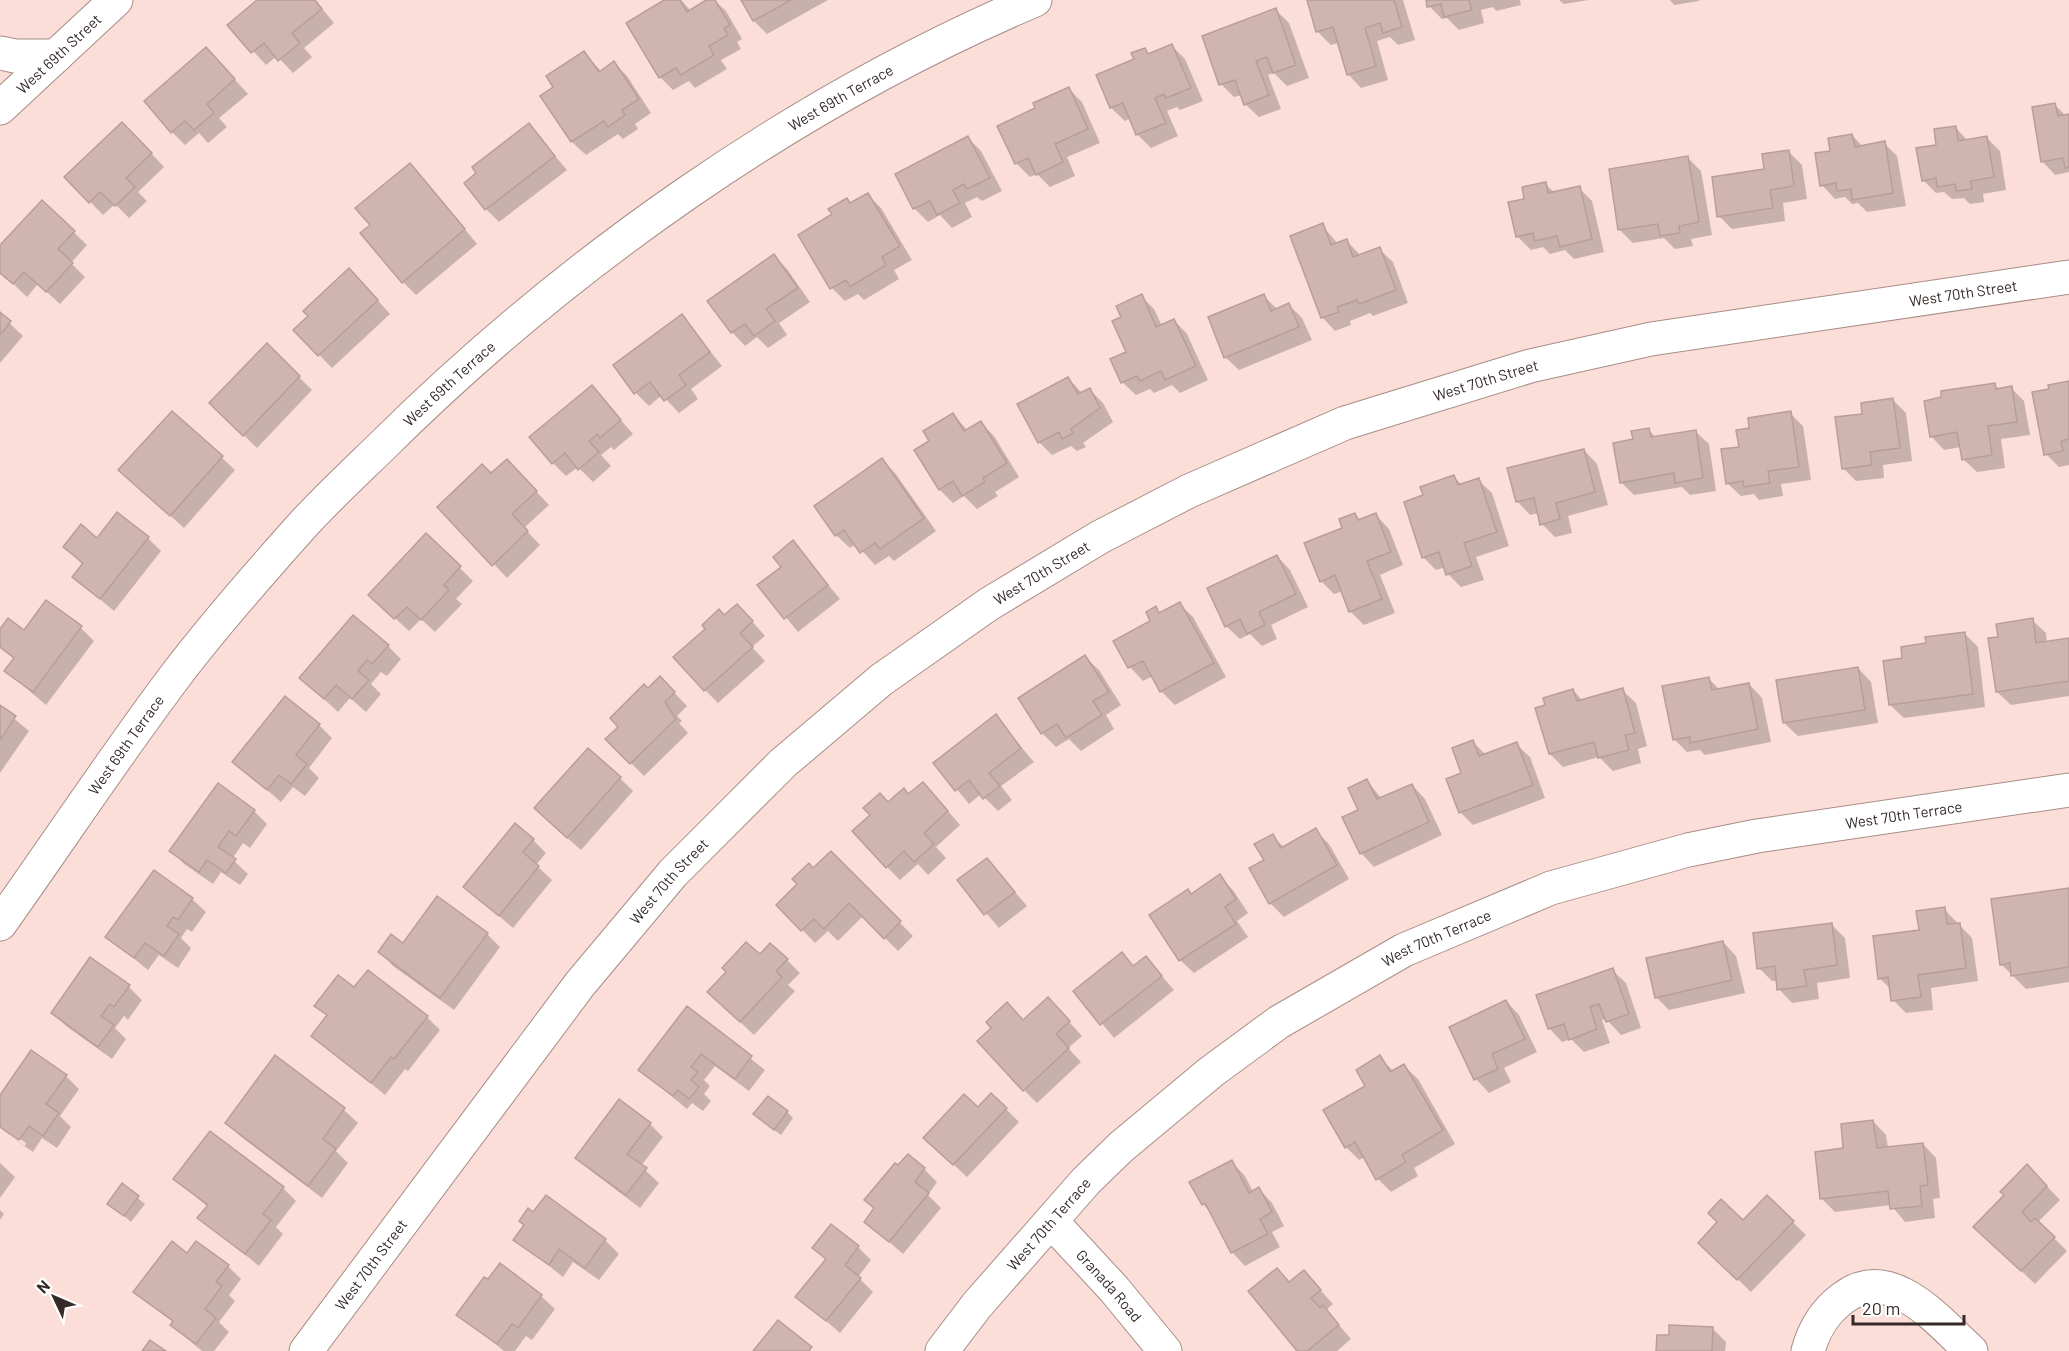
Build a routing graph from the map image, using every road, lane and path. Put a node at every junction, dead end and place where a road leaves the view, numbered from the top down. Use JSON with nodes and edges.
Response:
{"nodes":[{"id":1,"x":116,"y":0,"type":"edge"},
{"id":2,"x":1035,"y":0,"type":"edge"},
{"id":3,"x":0,"y":53,"type":"edge"},
{"id":4,"x":56,"y":56,"type":"junction"},
{"id":5,"x":0,"y":108,"type":"edge"},
{"id":6,"x":2069,"y":277,"type":"edge"},
{"id":7,"x":2069,"y":790,"type":"edge"},
{"id":8,"x":0,"y":924,"type":"edge"},
{"id":9,"x":1051,"y":1221,"type":"junction"},
{"id":10,"x":306,"y":1351,"type":"edge"},
{"id":11,"x":942,"y":1351,"type":"edge"},
{"id":12,"x":1165,"y":1351,"type":"edge"},
{"id":13,"x":1808,"y":1351,"type":"edge"},
{"id":14,"x":1971,"y":1351,"type":"edge"}],
"edges":[{"from":1,"to":4,"type":"street","name":"West 69th Street"},
{"from":2,"to":8,"type":"street","name":"West 69th Terrace"},
{"from":3,"to":4,"type":"street"},
{"from":4,"to":5,"type":"street","name":"West 69th Street"},
{"from":6,"to":10,"type":"street","name":"West 70th Street"},
{"from":7,"to":9,"type":"street","name":"West 70th Terrace"},
{"from":9,"to":11,"type":"street","name":"West 70th Terrace"},
{"from":9,"to":12,"type":"street","name":"Granada Road"},
{"from":13,"to":14,"type":"street"}]}
